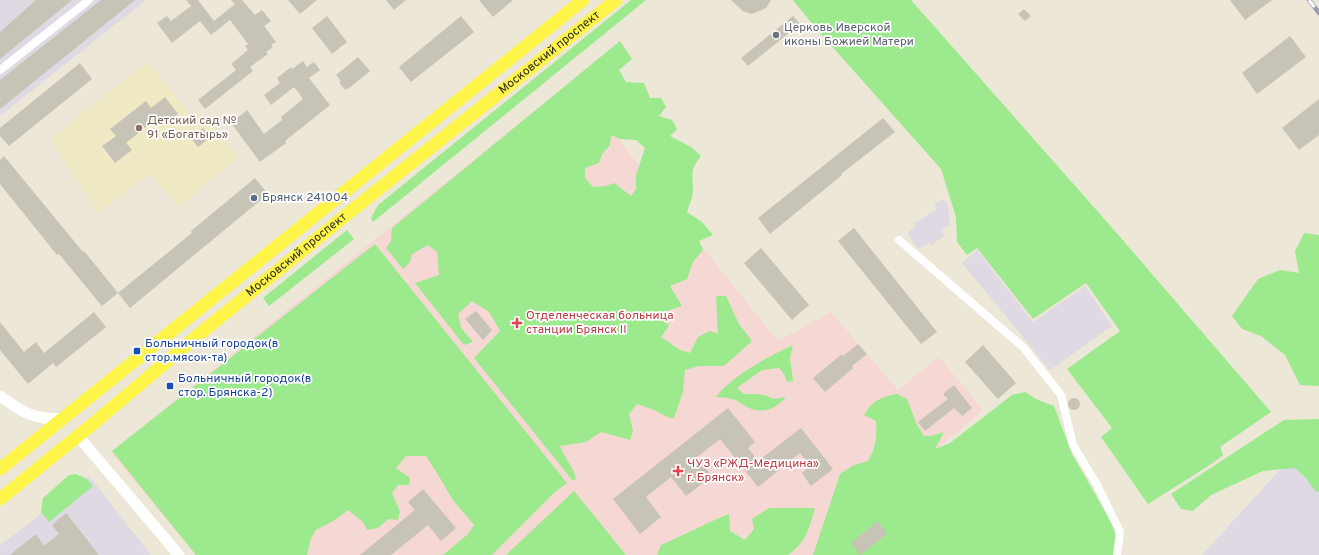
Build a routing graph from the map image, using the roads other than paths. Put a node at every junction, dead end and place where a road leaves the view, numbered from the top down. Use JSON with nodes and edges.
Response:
{"nodes":[{"id":1,"x":88,"y":0,"type":"edge"},
{"id":2,"x":583,"y":0,"type":"edge"},
{"id":3,"x":616,"y":0,"type":"edge"},
{"id":4,"x":0,"y":70,"type":"edge"},
{"id":5,"x":899,"y":240,"type":"dead end"},
{"id":6,"x":0,"y":396,"type":"edge"},
{"id":7,"x":62,"y":419,"type":"junction"},
{"id":8,"x":78,"y":436,"type":"junction"},
{"id":9,"x":0,"y":469,"type":"edge"},
{"id":10,"x":0,"y":498,"type":"edge"},
{"id":11,"x":179,"y":555,"type":"edge"},
{"id":12,"x":1117,"y":555,"type":"edge"}],
"edges":[{"from":1,"to":4,"type":"street"},
{"from":2,"to":7,"type":"main road","name":"Московский проспект"},
{"from":3,"to":8,"type":"main road","name":"Московский проспект"},
{"from":5,"to":12,"type":"street"},
{"from":6,"to":7,"type":"street"},
{"from":7,"to":8,"type":"main road"},
{"from":7,"to":9,"type":"main road","name":"Московский проспект"},
{"from":8,"to":10,"type":"main road","name":"Московский проспект"},
{"from":8,"to":11,"type":"street"}]}
